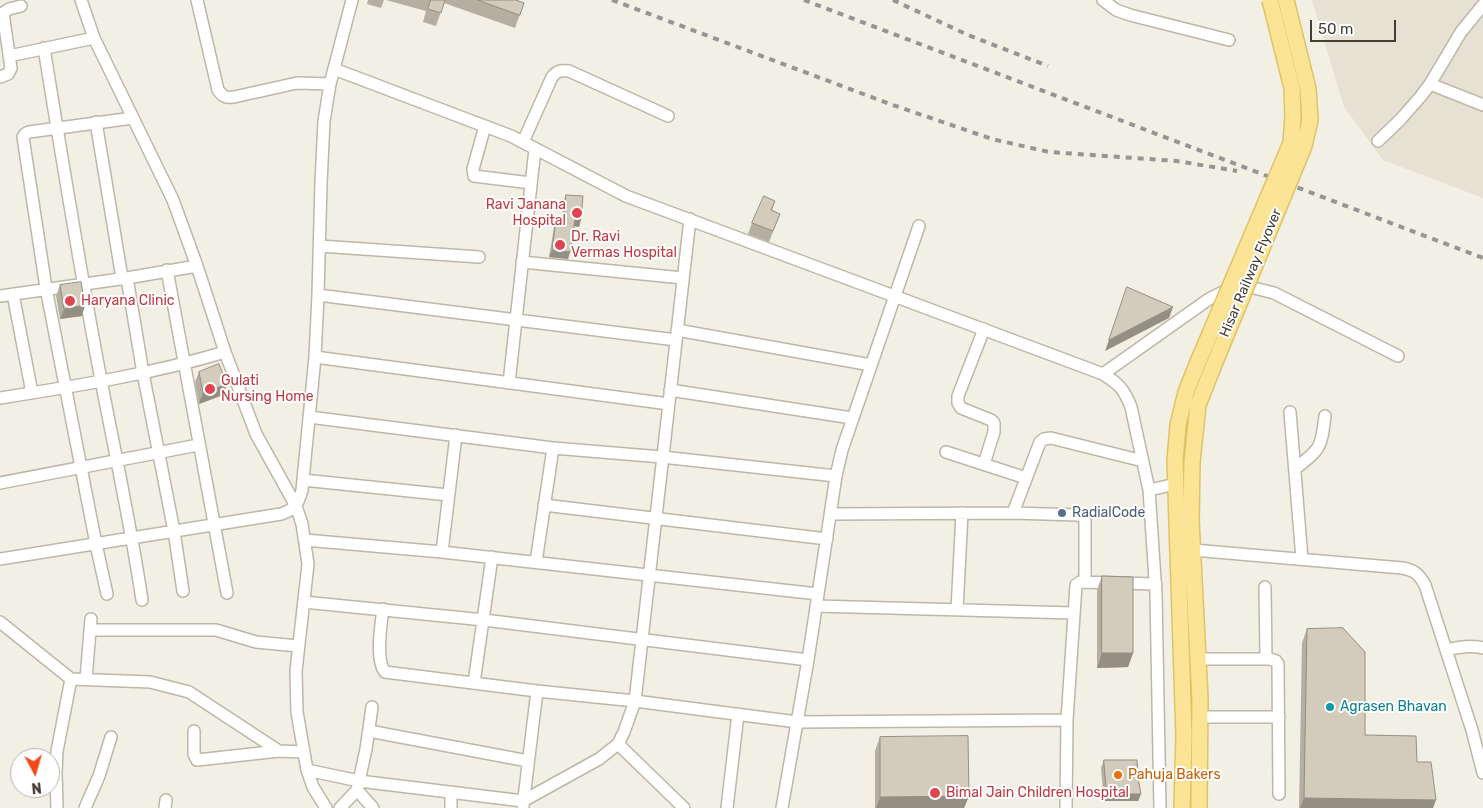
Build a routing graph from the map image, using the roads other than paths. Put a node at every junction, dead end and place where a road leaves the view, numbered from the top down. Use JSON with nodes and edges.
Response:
{"nodes":[{"id":1,"x":81,"y":0,"type":"edge"},
{"id":2,"x":197,"y":0,"type":"edge"},
{"id":3,"x":352,"y":0,"type":"edge"},
{"id":4,"x":1103,"y":0,"type":"edge"},
{"id":5,"x":1270,"y":0,"type":"edge"},
{"id":6,"x":1286,"y":0,"type":"edge"},
{"id":7,"x":1483,"y":5,"type":"edge"},
{"id":8,"x":21,"y":6,"type":"dead end"},
{"id":9,"x":1478,"y":19,"type":"edge"},
{"id":10,"x":94,"y":38,"type":"junction"},
{"id":11,"x":1229,"y":40,"type":"dead end"},
{"id":12,"x":44,"y":48,"type":"junction"},
{"id":13,"x":9,"y":56,"type":"junction"},
{"id":14,"x":334,"y":69,"type":"junction"},
{"id":15,"x":0,"y":76,"type":"edge"},
{"id":16,"x":330,"y":84,"type":"junction"},
{"id":17,"x":1430,"y":84,"type":"junction"},
{"id":18,"x":1483,"y":105,"type":"edge"},
{"id":19,"x":668,"y":116,"type":"dead end"},
{"id":20,"x":133,"y":118,"type":"junction"},
{"id":21,"x":96,"y":122,"type":"junction"},
{"id":22,"x":485,"y":126,"type":"junction"},
{"id":23,"x":57,"y":127,"type":"junction"},
{"id":24,"x":1378,"y":140,"type":"dead end"},
{"id":25,"x":523,"y":142,"type":"junction"},
{"id":26,"x":535,"y":148,"type":"junction"},
{"id":27,"x":531,"y":183,"type":"junction"},
{"id":28,"x":690,"y":220,"type":"junction"},
{"id":29,"x":919,"y":226,"type":"dead end"},
{"id":30,"x":320,"y":246,"type":"junction"},
{"id":31,"x":479,"y":257,"type":"dead end"},
{"id":32,"x":522,"y":262,"type":"junction"},
{"id":33,"x":197,"y":266,"type":"junction"},
{"id":34,"x":167,"y":270,"type":"junction"},
{"id":35,"x":124,"y":278,"type":"junction"},
{"id":36,"x":683,"y":278,"type":"junction"},
{"id":37,"x":83,"y":284,"type":"junction"},
{"id":38,"x":46,"y":288,"type":"junction"},
{"id":39,"x":13,"y":294,"type":"junction"},
{"id":40,"x":318,"y":295,"type":"junction"},
{"id":41,"x":0,"y":296,"type":"edge"},
{"id":42,"x":894,"y":296,"type":"junction"},
{"id":43,"x":515,"y":320,"type":"junction"},
{"id":44,"x":984,"y":329,"type":"junction"},
{"id":45,"x":676,"y":335,"type":"junction"},
{"id":46,"x":225,"y":352,"type":"junction"},
{"id":47,"x":1398,"y":356,"type":"dead end"},
{"id":48,"x":315,"y":357,"type":"junction"},
{"id":49,"x":184,"y":364,"type":"junction"},
{"id":50,"x":871,"y":365,"type":"junction"},
{"id":51,"x":1206,"y":365,"type":"junction"},
{"id":52,"x":143,"y":373,"type":"junction"},
{"id":53,"x":1103,"y":374,"type":"junction"},
{"id":54,"x":101,"y":380,"type":"junction"},
{"id":55,"x":509,"y":382,"type":"junction"},
{"id":56,"x":66,"y":388,"type":"junction"},
{"id":57,"x":670,"y":390,"type":"junction"},
{"id":58,"x":32,"y":393,"type":"junction"},
{"id":59,"x":0,"y":398,"type":"edge"},
{"id":60,"x":669,"y":404,"type":"junction"},
{"id":61,"x":1290,"y":412,"type":"dead end"},
{"id":62,"x":1325,"y":416,"type":"dead end"},
{"id":63,"x":309,"y":417,"type":"junction"},
{"id":64,"x":852,"y":418,"type":"junction"},
{"id":65,"x":456,"y":435,"type":"junction"},
{"id":66,"x":198,"y":445,"type":"junction"},
{"id":67,"x":553,"y":448,"type":"junction"},
{"id":68,"x":158,"y":452,"type":"junction"},
{"id":69,"x":946,"y":452,"type":"dead end"},
{"id":70,"x":662,"y":457,"type":"junction"},
{"id":71,"x":117,"y":460,"type":"junction"},
{"id":72,"x":1143,"y":461,"type":"junction"},
{"id":73,"x":984,"y":464,"type":"junction"},
{"id":74,"x":81,"y":466,"type":"junction"},
{"id":75,"x":1295,"y":469,"type":"junction"},
{"id":76,"x":836,"y":476,"type":"junction"},
{"id":77,"x":1026,"y":478,"type":"junction"},
{"id":78,"x":303,"y":480,"type":"junction"},
{"id":79,"x":0,"y":483,"type":"edge"},
{"id":80,"x":1176,"y":484,"type":"junction"},
{"id":81,"x":1150,"y":490,"type":"junction"},
{"id":82,"x":448,"y":494,"type":"junction"},
{"id":83,"x":544,"y":505,"type":"junction"},
{"id":84,"x":296,"y":506,"type":"junction"},
{"id":85,"x":962,"y":513,"type":"junction"},
{"id":86,"x":1013,"y":513,"type":"junction"},
{"id":87,"x":830,"y":514,"type":"junction"},
{"id":88,"x":657,"y":518,"type":"junction"},
{"id":89,"x":214,"y":525,"type":"junction"},
{"id":90,"x":174,"y":531,"type":"junction"},
{"id":91,"x":133,"y":538,"type":"junction"},
{"id":92,"x":827,"y":539,"type":"junction"},
{"id":93,"x":305,"y":540,"type":"junction"},
{"id":94,"x":96,"y":544,"type":"junction"},
{"id":95,"x":1193,"y":550,"type":"junction"},
{"id":96,"x":442,"y":552,"type":"junction"},
{"id":97,"x":492,"y":557,"type":"junction"},
{"id":98,"x":0,"y":559,"type":"edge"},
{"id":99,"x":1302,"y":559,"type":"junction"},
{"id":100,"x":536,"y":562,"type":"junction"},
{"id":101,"x":650,"y":575,"type":"junction"},
{"id":102,"x":1085,"y":582,"type":"junction"},
{"id":103,"x":1156,"y":584,"type":"junction"},
{"id":104,"x":1265,"y":587,"type":"dead end"},
{"id":105,"x":183,"y":591,"type":"dead end"},
{"id":106,"x":227,"y":593,"type":"dead end"},
{"id":107,"x":107,"y":594,"type":"dead end"},
{"id":108,"x":818,"y":594,"type":"junction"},
{"id":109,"x":142,"y":600,"type":"dead end"},
{"id":110,"x":304,"y":602,"type":"junction"},
{"id":111,"x":816,"y":606,"type":"junction"},
{"id":112,"x":383,"y":609,"type":"junction"},
{"id":113,"x":957,"y":610,"type":"junction"},
{"id":114,"x":1074,"y":613,"type":"junction"},
{"id":115,"x":484,"y":620,"type":"junction"},
{"id":116,"x":0,"y":622,"type":"edge"},
{"id":117,"x":642,"y":639,"type":"junction"},
{"id":118,"x":298,"y":646,"type":"junction"},
{"id":119,"x":1483,"y":648,"type":"edge"},
{"id":120,"x":1446,"y":650,"type":"junction"},
{"id":121,"x":1266,"y":658,"type":"junction"},
{"id":122,"x":1198,"y":659,"type":"junction"},
{"id":123,"x":808,"y":660,"type":"junction"},
{"id":124,"x":70,"y":679,"type":"junction"},
{"id":125,"x":86,"y":679,"type":"junction"},
{"id":126,"x":474,"y":683,"type":"junction"},
{"id":127,"x":537,"y":691,"type":"junction"},
{"id":128,"x":635,"y":701,"type":"junction"},
{"id":129,"x":372,"y":707,"type":"dead end"},
{"id":130,"x":738,"y":714,"type":"junction"},
{"id":131,"x":1200,"y":717,"type":"junction"},
{"id":132,"x":1279,"y":717,"type":"junction"},
{"id":133,"x":1067,"y":720,"type":"junction"},
{"id":134,"x":797,"y":722,"type":"junction"},
{"id":135,"x":369,"y":731,"type":"junction"},
{"id":136,"x":194,"y":732,"type":"dead end"},
{"id":137,"x":111,"y":737,"type":"dead end"},
{"id":138,"x":618,"y":744,"type":"junction"},
{"id":139,"x":279,"y":751,"type":"junction"},
{"id":140,"x":304,"y":752,"type":"junction"},
{"id":141,"x":1481,"y":755,"type":"edge"},
{"id":142,"x":528,"y":760,"type":"junction"},
{"id":143,"x":307,"y":770,"type":"junction"},
{"id":144,"x":1483,"y":773,"type":"edge"},
{"id":145,"x":358,"y":786,"type":"junction"},
{"id":146,"x":451,"y":792,"type":"junction"},
{"id":147,"x":1279,"y":794,"type":"dead end"},
{"id":148,"x":523,"y":804,"type":"edge"},
{"id":149,"x":57,"y":808,"type":"edge"},
{"id":150,"x":85,"y":808,"type":"edge"},
{"id":151,"x":326,"y":808,"type":"edge"},
{"id":152,"x":340,"y":808,"type":"edge"},
{"id":153,"x":373,"y":808,"type":"edge"},
{"id":154,"x":451,"y":808,"type":"edge"},
{"id":155,"x":684,"y":808,"type":"edge"},
{"id":156,"x":727,"y":808,"type":"edge"},
{"id":157,"x":782,"y":808,"type":"edge"},
{"id":158,"x":1066,"y":808,"type":"edge"},
{"id":159,"x":1160,"y":808,"type":"edge"},
{"id":160,"x":1182,"y":808,"type":"edge"},
{"id":161,"x":1199,"y":808,"type":"edge"}],
"edges":[{"from":1,"to":10,"type":"street"},
{"from":2,"to":16,"type":"street"},
{"from":3,"to":14,"type":"street"},
{"from":4,"to":11,"type":"street"},
{"from":5,"to":51,"type":"main road","name":"Hisar Railway Flyover","bridge":true},
{"from":6,"to":51,"type":"main road","name":"Hisar Railway Flyover","bridge":true},
{"from":7,"to":9,"type":"street"},
{"from":8,"to":13,"type":"street"},
{"from":9,"to":17,"type":"street"},
{"from":10,"to":12,"type":"street"},
{"from":10,"to":20,"type":"street"},
{"from":12,"to":13,"type":"street"},
{"from":12,"to":23,"type":"street"},
{"from":13,"to":15,"type":"street"},
{"from":14,"to":16,"type":"street"},
{"from":14,"to":22,"type":"street"},
{"from":16,"to":30,"type":"street"},
{"from":17,"to":18,"type":"street"},
{"from":17,"to":24,"type":"street"},
{"from":19,"to":25,"type":"street"},
{"from":20,"to":21,"type":"street"},
{"from":20,"to":33,"type":"street"},
{"from":21,"to":23,"type":"street"},
{"from":21,"to":35,"type":"street"},
{"from":22,"to":25,"type":"street"},
{"from":22,"to":27,"type":"street"},
{"from":23,"to":37,"type":"street"},
{"from":23,"to":38,"type":"street"},
{"from":25,"to":26,"type":"street"},
{"from":26,"to":27,"type":"street"},
{"from":26,"to":28,"type":"street"},
{"from":27,"to":32,"type":"street"},
{"from":28,"to":36,"type":"street"},
{"from":28,"to":42,"type":"street"},
{"from":29,"to":42,"type":"street"},
{"from":30,"to":31,"type":"street"},
{"from":30,"to":40,"type":"street"},
{"from":32,"to":36,"type":"street"},
{"from":32,"to":43,"type":"street"},
{"from":33,"to":34,"type":"street"},
{"from":33,"to":46,"type":"street"},
{"from":34,"to":35,"type":"street"},
{"from":34,"to":49,"type":"street"},
{"from":35,"to":37,"type":"street"},
{"from":35,"to":52,"type":"street"},
{"from":36,"to":45,"type":"street"},
{"from":37,"to":38,"type":"street"},
{"from":37,"to":54,"type":"street"},
{"from":38,"to":39,"type":"street"},
{"from":38,"to":56,"type":"street"},
{"from":39,"to":41,"type":"street"},
{"from":39,"to":58,"type":"street"},
{"from":40,"to":43,"type":"street"},
{"from":40,"to":48,"type":"street"},
{"from":42,"to":44,"type":"street"},
{"from":42,"to":50,"type":"street"},
{"from":43,"to":45,"type":"street"},
{"from":43,"to":55,"type":"street"},
{"from":44,"to":53,"type":"street"},
{"from":44,"to":73,"type":"street"},
{"from":45,"to":50,"type":"street"},
{"from":45,"to":57,"type":"street"},
{"from":46,"to":49,"type":"street"},
{"from":46,"to":84,"type":"street"},
{"from":47,"to":53,"type":"street"},
{"from":48,"to":55,"type":"street"},
{"from":48,"to":63,"type":"street"},
{"from":49,"to":52,"type":"street"},
{"from":49,"to":66,"type":"street"},
{"from":50,"to":64,"type":"street"},
{"from":51,"to":80,"type":"main road","name":"Hisar Railway Flyover"},
{"from":51,"to":95,"type":"main road","name":"Hisar Railway Flyover"},
{"from":52,"to":54,"type":"street"},
{"from":52,"to":68,"type":"street"},
{"from":53,"to":72,"type":"street"},
{"from":54,"to":56,"type":"street"},
{"from":54,"to":71,"type":"street"},
{"from":55,"to":60,"type":"street"},
{"from":56,"to":58,"type":"street"},
{"from":56,"to":74,"type":"street"},
{"from":57,"to":60,"type":"street"},
{"from":57,"to":64,"type":"street"},
{"from":58,"to":59,"type":"street"},
{"from":60,"to":70,"type":"street"},
{"from":61,"to":75,"type":"street"},
{"from":62,"to":75,"type":"street"},
{"from":63,"to":65,"type":"street"},
{"from":63,"to":78,"type":"street"},
{"from":64,"to":76,"type":"street"},
{"from":65,"to":67,"type":"street"},
{"from":65,"to":82,"type":"street"},
{"from":66,"to":68,"type":"street"},
{"from":66,"to":89,"type":"street"},
{"from":67,"to":70,"type":"street"},
{"from":67,"to":83,"type":"street"},
{"from":68,"to":71,"type":"street"},
{"from":68,"to":90,"type":"street"},
{"from":69,"to":73,"type":"street"},
{"from":70,"to":76,"type":"street"},
{"from":70,"to":88,"type":"street"},
{"from":71,"to":74,"type":"street"},
{"from":71,"to":91,"type":"street"},
{"from":72,"to":77,"type":"street"},
{"from":72,"to":81,"type":"street"},
{"from":73,"to":77,"type":"street"},
{"from":74,"to":79,"type":"street"},
{"from":74,"to":94,"type":"street"},
{"from":75,"to":99,"type":"street"},
{"from":76,"to":87,"type":"street"},
{"from":77,"to":86,"type":"street"},
{"from":78,"to":82,"type":"street"},
{"from":78,"to":84,"type":"street"},
{"from":80,"to":81,"type":"street"},
{"from":80,"to":160,"type":"main road","name":"Hisar Railway Flyover"},
{"from":81,"to":103,"type":"street"},
{"from":82,"to":96,"type":"street"},
{"from":83,"to":88,"type":"street"},
{"from":83,"to":100,"type":"street"},
{"from":84,"to":89,"type":"street"},
{"from":84,"to":93,"type":"street"},
{"from":85,"to":86,"type":"street"},
{"from":85,"to":87,"type":"street"},
{"from":85,"to":113,"type":"street"},
{"from":86,"to":102,"type":"street"},
{"from":87,"to":92,"type":"street"},
{"from":88,"to":92,"type":"street"},
{"from":88,"to":101,"type":"street"},
{"from":89,"to":90,"type":"street"},
{"from":89,"to":106,"type":"street"},
{"from":90,"to":91,"type":"street"},
{"from":90,"to":105,"type":"street"},
{"from":91,"to":94,"type":"street"},
{"from":91,"to":109,"type":"street"},
{"from":92,"to":108,"type":"street"},
{"from":93,"to":96,"type":"street"},
{"from":93,"to":110,"type":"street"},
{"from":94,"to":98,"type":"street"},
{"from":94,"to":107,"type":"street"},
{"from":95,"to":99,"type":"street"},
{"from":95,"to":122,"type":"main road","name":"Hisar Railway Flyover"},
{"from":96,"to":97,"type":"street"},
{"from":97,"to":100,"type":"street"},
{"from":97,"to":115,"type":"street"},
{"from":99,"to":120,"type":"street"},
{"from":100,"to":101,"type":"street"},
{"from":101,"to":108,"type":"street"},
{"from":101,"to":117,"type":"street"},
{"from":102,"to":103,"type":"street"},
{"from":102,"to":114,"type":"street"},
{"from":103,"to":159,"type":"street"},
{"from":104,"to":121,"type":"street"},
{"from":108,"to":111,"type":"street"},
{"from":110,"to":112,"type":"street"},
{"from":110,"to":118,"type":"street"},
{"from":111,"to":113,"type":"street"},
{"from":111,"to":123,"type":"street"},
{"from":112,"to":115,"type":"street"},
{"from":112,"to":126,"type":"street"},
{"from":113,"to":114,"type":"street"},
{"from":114,"to":133,"type":"street"},
{"from":115,"to":117,"type":"street"},
{"from":115,"to":126,"type":"street"},
{"from":116,"to":124,"type":"street"},
{"from":117,"to":123,"type":"street"},
{"from":117,"to":128,"type":"street"},
{"from":118,"to":125,"type":"street"},
{"from":118,"to":140,"type":"street"},
{"from":119,"to":120,"type":"street"},
{"from":120,"to":141,"type":"street"},
{"from":121,"to":122,"type":"street"},
{"from":121,"to":132,"type":"street"},
{"from":122,"to":131,"type":"main road","name":"Hisar Railway Flyover"},
{"from":123,"to":134,"type":"street"},
{"from":124,"to":125,"type":"street"},
{"from":124,"to":149,"type":"street"},
{"from":125,"to":139,"type":"street"},
{"from":126,"to":127,"type":"street"},
{"from":127,"to":128,"type":"street"},
{"from":127,"to":142,"type":"street"},
{"from":128,"to":130,"type":"street"},
{"from":128,"to":138,"type":"street"},
{"from":129,"to":135,"type":"street"},
{"from":130,"to":134,"type":"street"},
{"from":130,"to":156,"type":"street"},
{"from":131,"to":132,"type":"street"},
{"from":131,"to":161,"type":"main road","name":"Hisar Railway Flyover"},
{"from":132,"to":147,"type":"street"},
{"from":133,"to":134,"type":"street"},
{"from":133,"to":158,"type":"street"},
{"from":134,"to":157,"type":"street"},
{"from":135,"to":142,"type":"street"},
{"from":135,"to":145,"type":"street"},
{"from":136,"to":139,"type":"street"},
{"from":137,"to":150,"type":"street"},
{"from":138,"to":148,"type":"street"},
{"from":138,"to":155,"type":"street"},
{"from":139,"to":140,"type":"street"},
{"from":140,"to":143,"type":"street"},
{"from":141,"to":144,"type":"street"},
{"from":142,"to":148,"type":"street"},
{"from":143,"to":145,"type":"street"},
{"from":143,"to":151,"type":"street"},
{"from":145,"to":146,"type":"street"},
{"from":145,"to":152,"type":"street"},
{"from":145,"to":153,"type":"street"},
{"from":146,"to":148,"type":"street"},
{"from":146,"to":154,"type":"street"}]}
